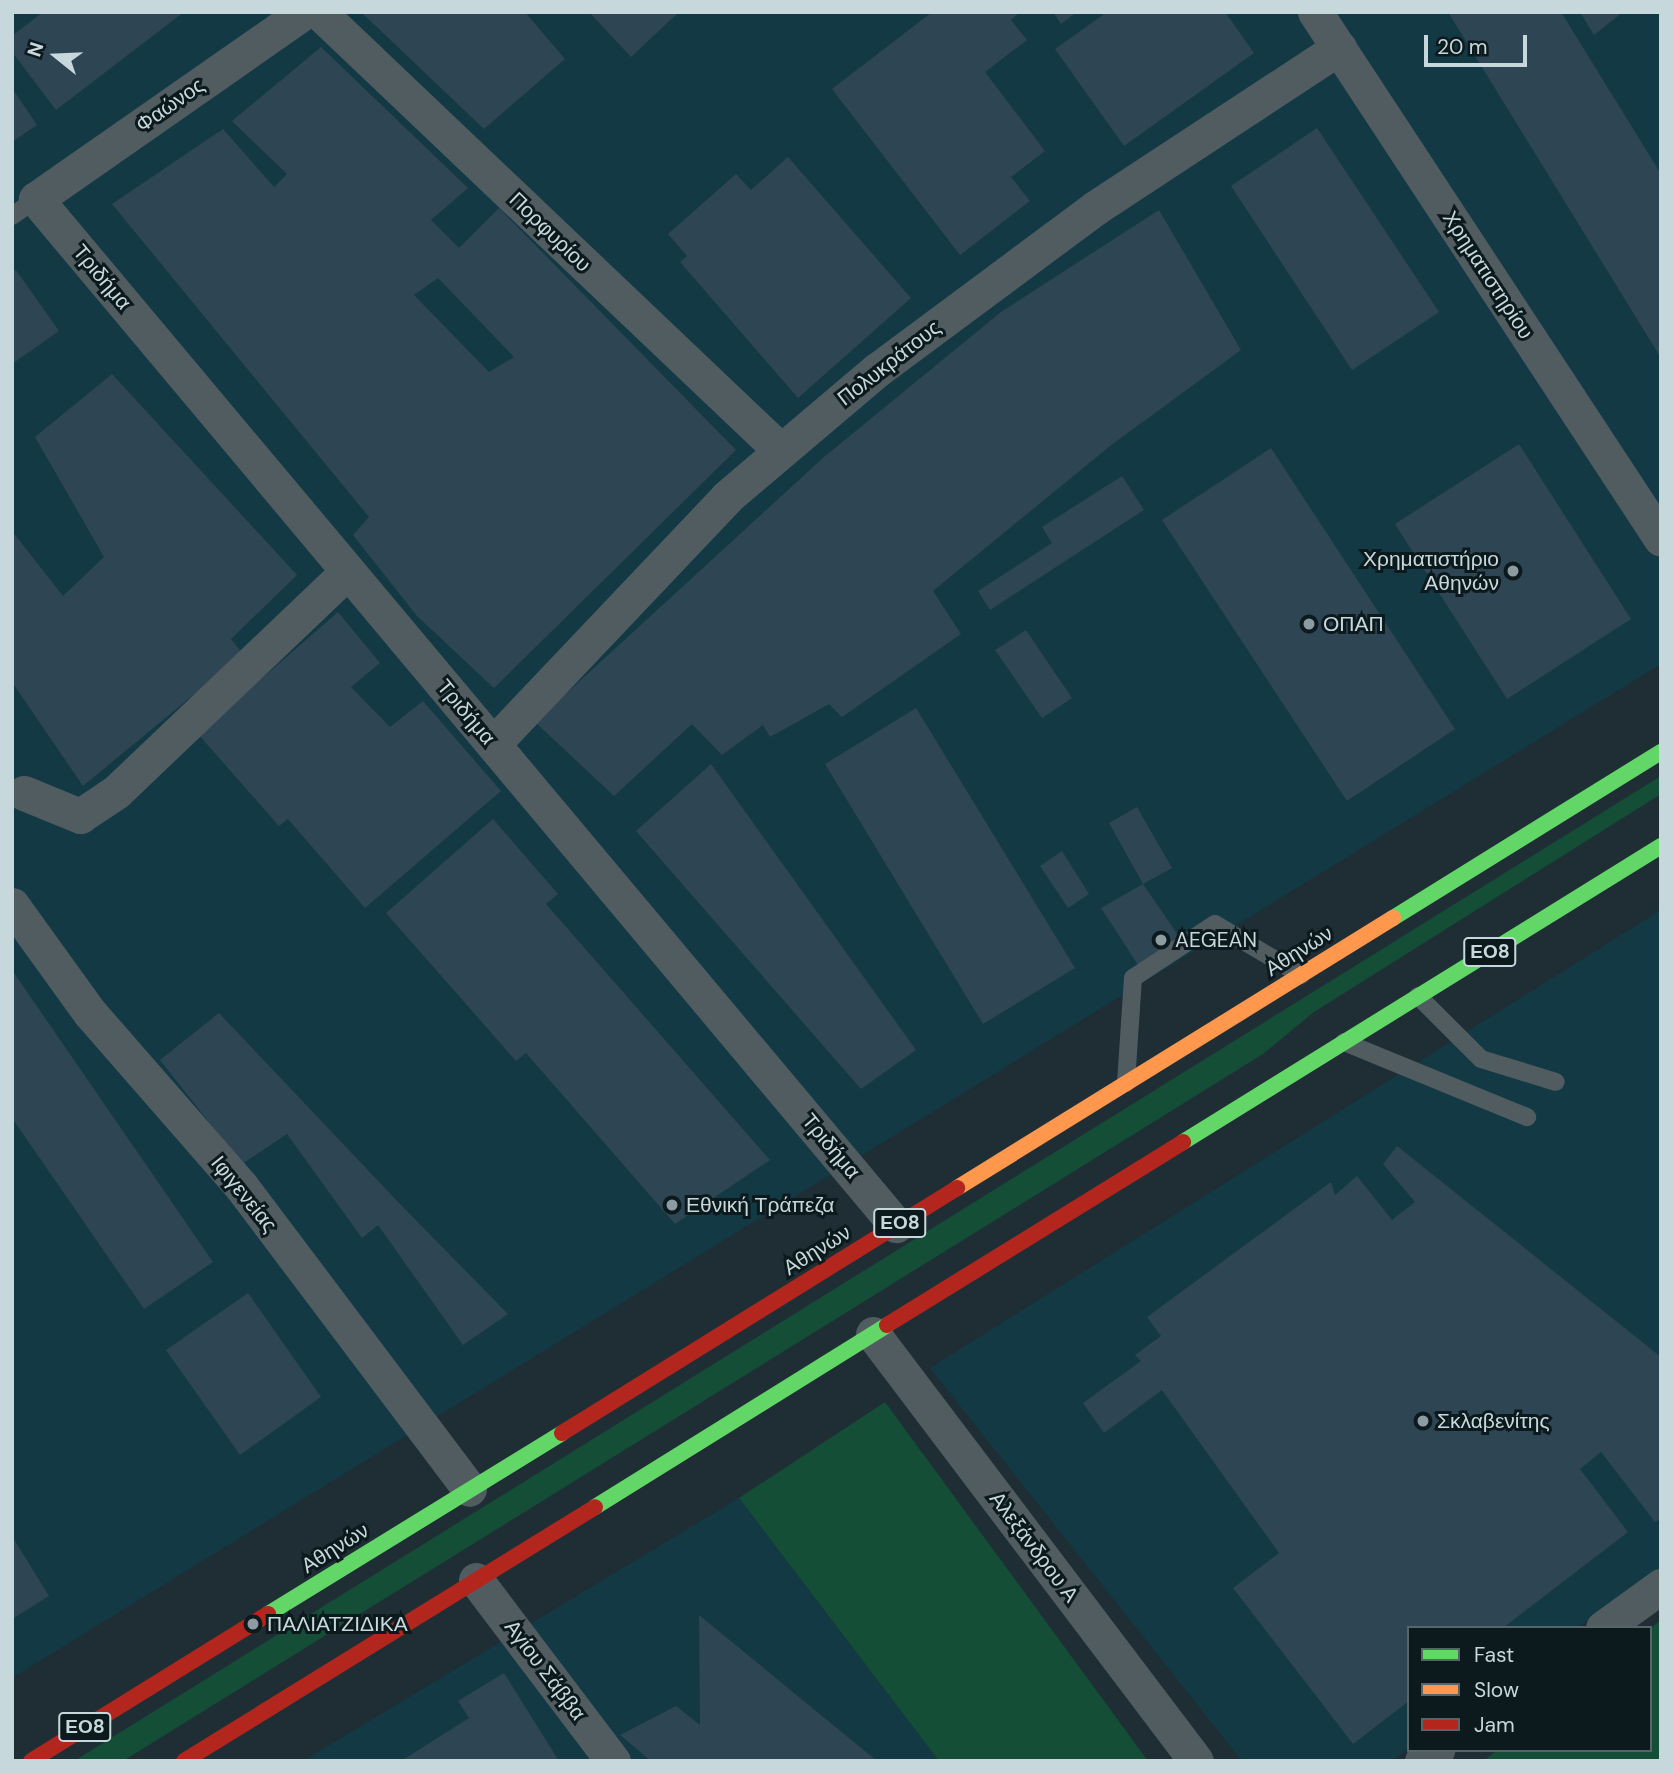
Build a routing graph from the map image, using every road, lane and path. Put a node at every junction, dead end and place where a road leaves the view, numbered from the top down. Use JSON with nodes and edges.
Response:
{"nodes":[{"id":1,"x":304,"y":12,"type":"edge"},
{"id":2,"x":319,"y":12,"type":"edge"},
{"id":3,"x":1319,"y":14,"type":"edge"},
{"id":4,"x":1339,"y":48,"type":"junction"},
{"id":5,"x":24,"y":207,"type":"edge"},
{"id":6,"x":782,"y":451,"type":"junction"},
{"id":7,"x":1661,"y":539,"type":"edge"},
{"id":8,"x":348,"y":571,"type":"junction"},
{"id":9,"x":494,"y":744,"type":"junction"},
{"id":10,"x":1661,"y":752,"type":"edge"},
{"id":11,"x":16,"y":793,"type":"edge"},
{"id":12,"x":1661,"y":846,"type":"edge"},
{"id":13,"x":12,"y":905,"type":"edge"},
{"id":14,"x":1301,"y":975,"type":"junction"},
{"id":15,"x":1418,"y":996,"type":"junction"},
{"id":16,"x":1344,"y":1042,"type":"junction"},
{"id":17,"x":1556,"y":1082,"type":"dead end"},
{"id":18,"x":1126,"y":1083,"type":"junction"},
{"id":19,"x":1527,"y":1116,"type":"dead end"},
{"id":20,"x":897,"y":1225,"type":"junction"},
{"id":21,"x":873,"y":1334,"type":"junction"},
{"id":22,"x":469,"y":1489,"type":"junction"},
{"id":23,"x":476,"y":1580,"type":"junction"},
{"id":24,"x":1661,"y":1586,"type":"edge"},
{"id":25,"x":1607,"y":1626,"type":"edge"},
{"id":26,"x":189,"y":1760,"type":"edge"},
{"id":27,"x":31,"y":1761,"type":"edge"},
{"id":28,"x":613,"y":1761,"type":"edge"},
{"id":29,"x":1196,"y":1761,"type":"edge"}],
"edges":[{"from":1,"to":5,"type":"street","name":"Φαώνος"},
{"from":2,"to":6,"type":"street","name":"Πορφυρίου"},
{"from":3,"to":4,"type":"street","name":"Χρηματιστηρίου"},
{"from":4,"to":6,"type":"street","name":"Πολυκράτους"},
{"from":4,"to":7,"type":"street","name":"Χρηματιστηρίου"},
{"from":5,"to":8,"type":"street","name":"Τριδήμα"},
{"from":6,"to":9,"type":"street","name":"Πολυκράτους"},
{"from":8,"to":9,"type":"street","name":"Τριδήμα"},
{"from":8,"to":11,"type":"street"},
{"from":9,"to":20,"type":"street","name":"Τριδήμα"},
{"from":10,"to":14,"type":"highway","name":"Αθηνών","number":"ΕΟ8"},
{"from":12,"to":15,"type":"highway","number":"ΕΟ8"},
{"from":13,"to":22,"type":"street","name":"Ιφιγενείας"},
{"from":14,"to":18,"type":"highway","name":"Αθηνών","number":"ΕΟ8"},
{"from":14,"to":18,"type":"lane"},
{"from":15,"to":16,"type":"highway","number":"ΕΟ8"},
{"from":15,"to":17,"type":"lane"},
{"from":16,"to":19,"type":"lane"},
{"from":16,"to":21,"type":"highway","number":"ΕΟ8"},
{"from":18,"to":20,"type":"highway","name":"Αθηνών","number":"ΕΟ8"},
{"from":20,"to":22,"type":"highway","name":"Αθηνών","number":"ΕΟ8"},
{"from":21,"to":23,"type":"highway","number":"ΕΟ8"},
{"from":21,"to":29,"type":"street","name":"Αλεξάνδρου Α"},
{"from":22,"to":27,"type":"highway","name":"Αθηνών","number":"ΕΟ8"},
{"from":23,"to":26,"type":"highway","number":"ΕΟ8"},
{"from":23,"to":28,"type":"street","name":"Αγίου Σάββα"},
{"from":24,"to":25,"type":"street"}]}
